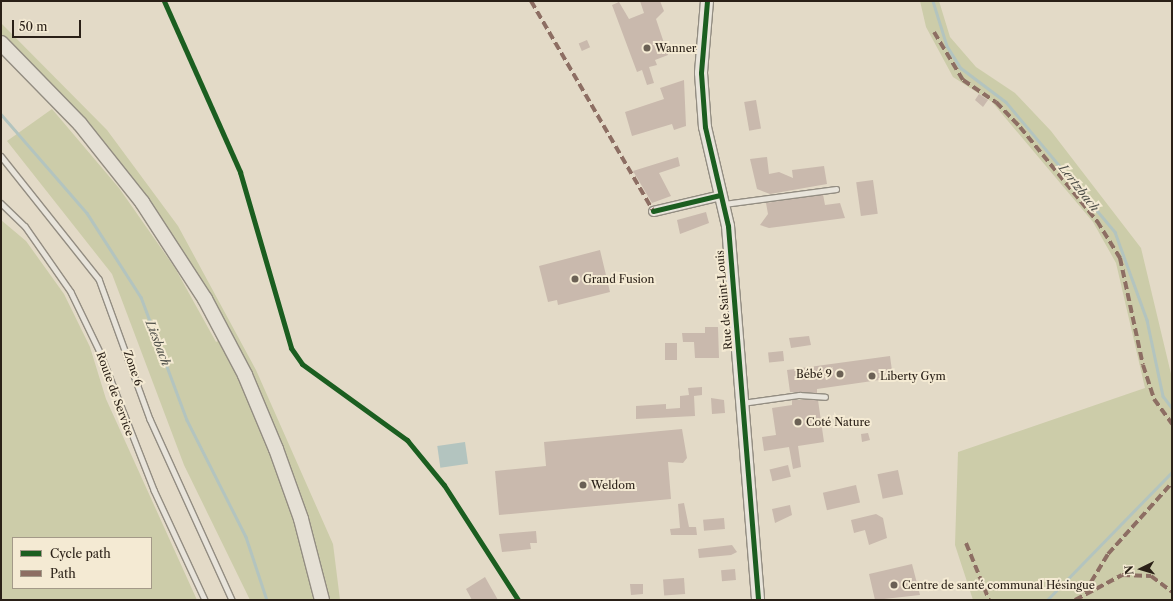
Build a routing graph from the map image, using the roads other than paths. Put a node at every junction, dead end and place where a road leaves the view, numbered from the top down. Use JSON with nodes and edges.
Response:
{"nodes":[{"id":1,"x":707,"y":1,"type":"edge"},
{"id":2,"x":1,"y":43,"type":"edge"},
{"id":3,"x":1,"y":156,"type":"edge"},
{"id":4,"x":836,"y":189,"type":"dead end"},
{"id":5,"x":721,"y":199,"type":"junction"},
{"id":6,"x":1,"y":203,"type":"edge"},
{"id":7,"x":653,"y":211,"type":"dead end"},
{"id":8,"x":825,"y":397,"type":"dead end"},
{"id":9,"x":742,"y":403,"type":"junction"},
{"id":10,"x":205,"y":600,"type":"edge"},
{"id":11,"x":232,"y":600,"type":"edge"},
{"id":12,"x":322,"y":600,"type":"edge"},
{"id":13,"x":758,"y":600,"type":"edge"}],
"edges":[{"from":1,"to":5,"type":"main road","name":"Rue de Saint-Louis"},
{"from":2,"to":12,"type":"main road"},
{"from":3,"to":11,"type":"lane","name":"Zone 6"},
{"from":4,"to":5,"type":"lane"},
{"from":5,"to":7,"type":"street"},
{"from":5,"to":9,"type":"main road","name":"Rue de Saint-Louis"},
{"from":6,"to":10,"type":"lane","name":"Route de Service"},
{"from":8,"to":9,"type":"lane"},
{"from":9,"to":13,"type":"main road","name":"Rue de Saint-Louis"}]}
